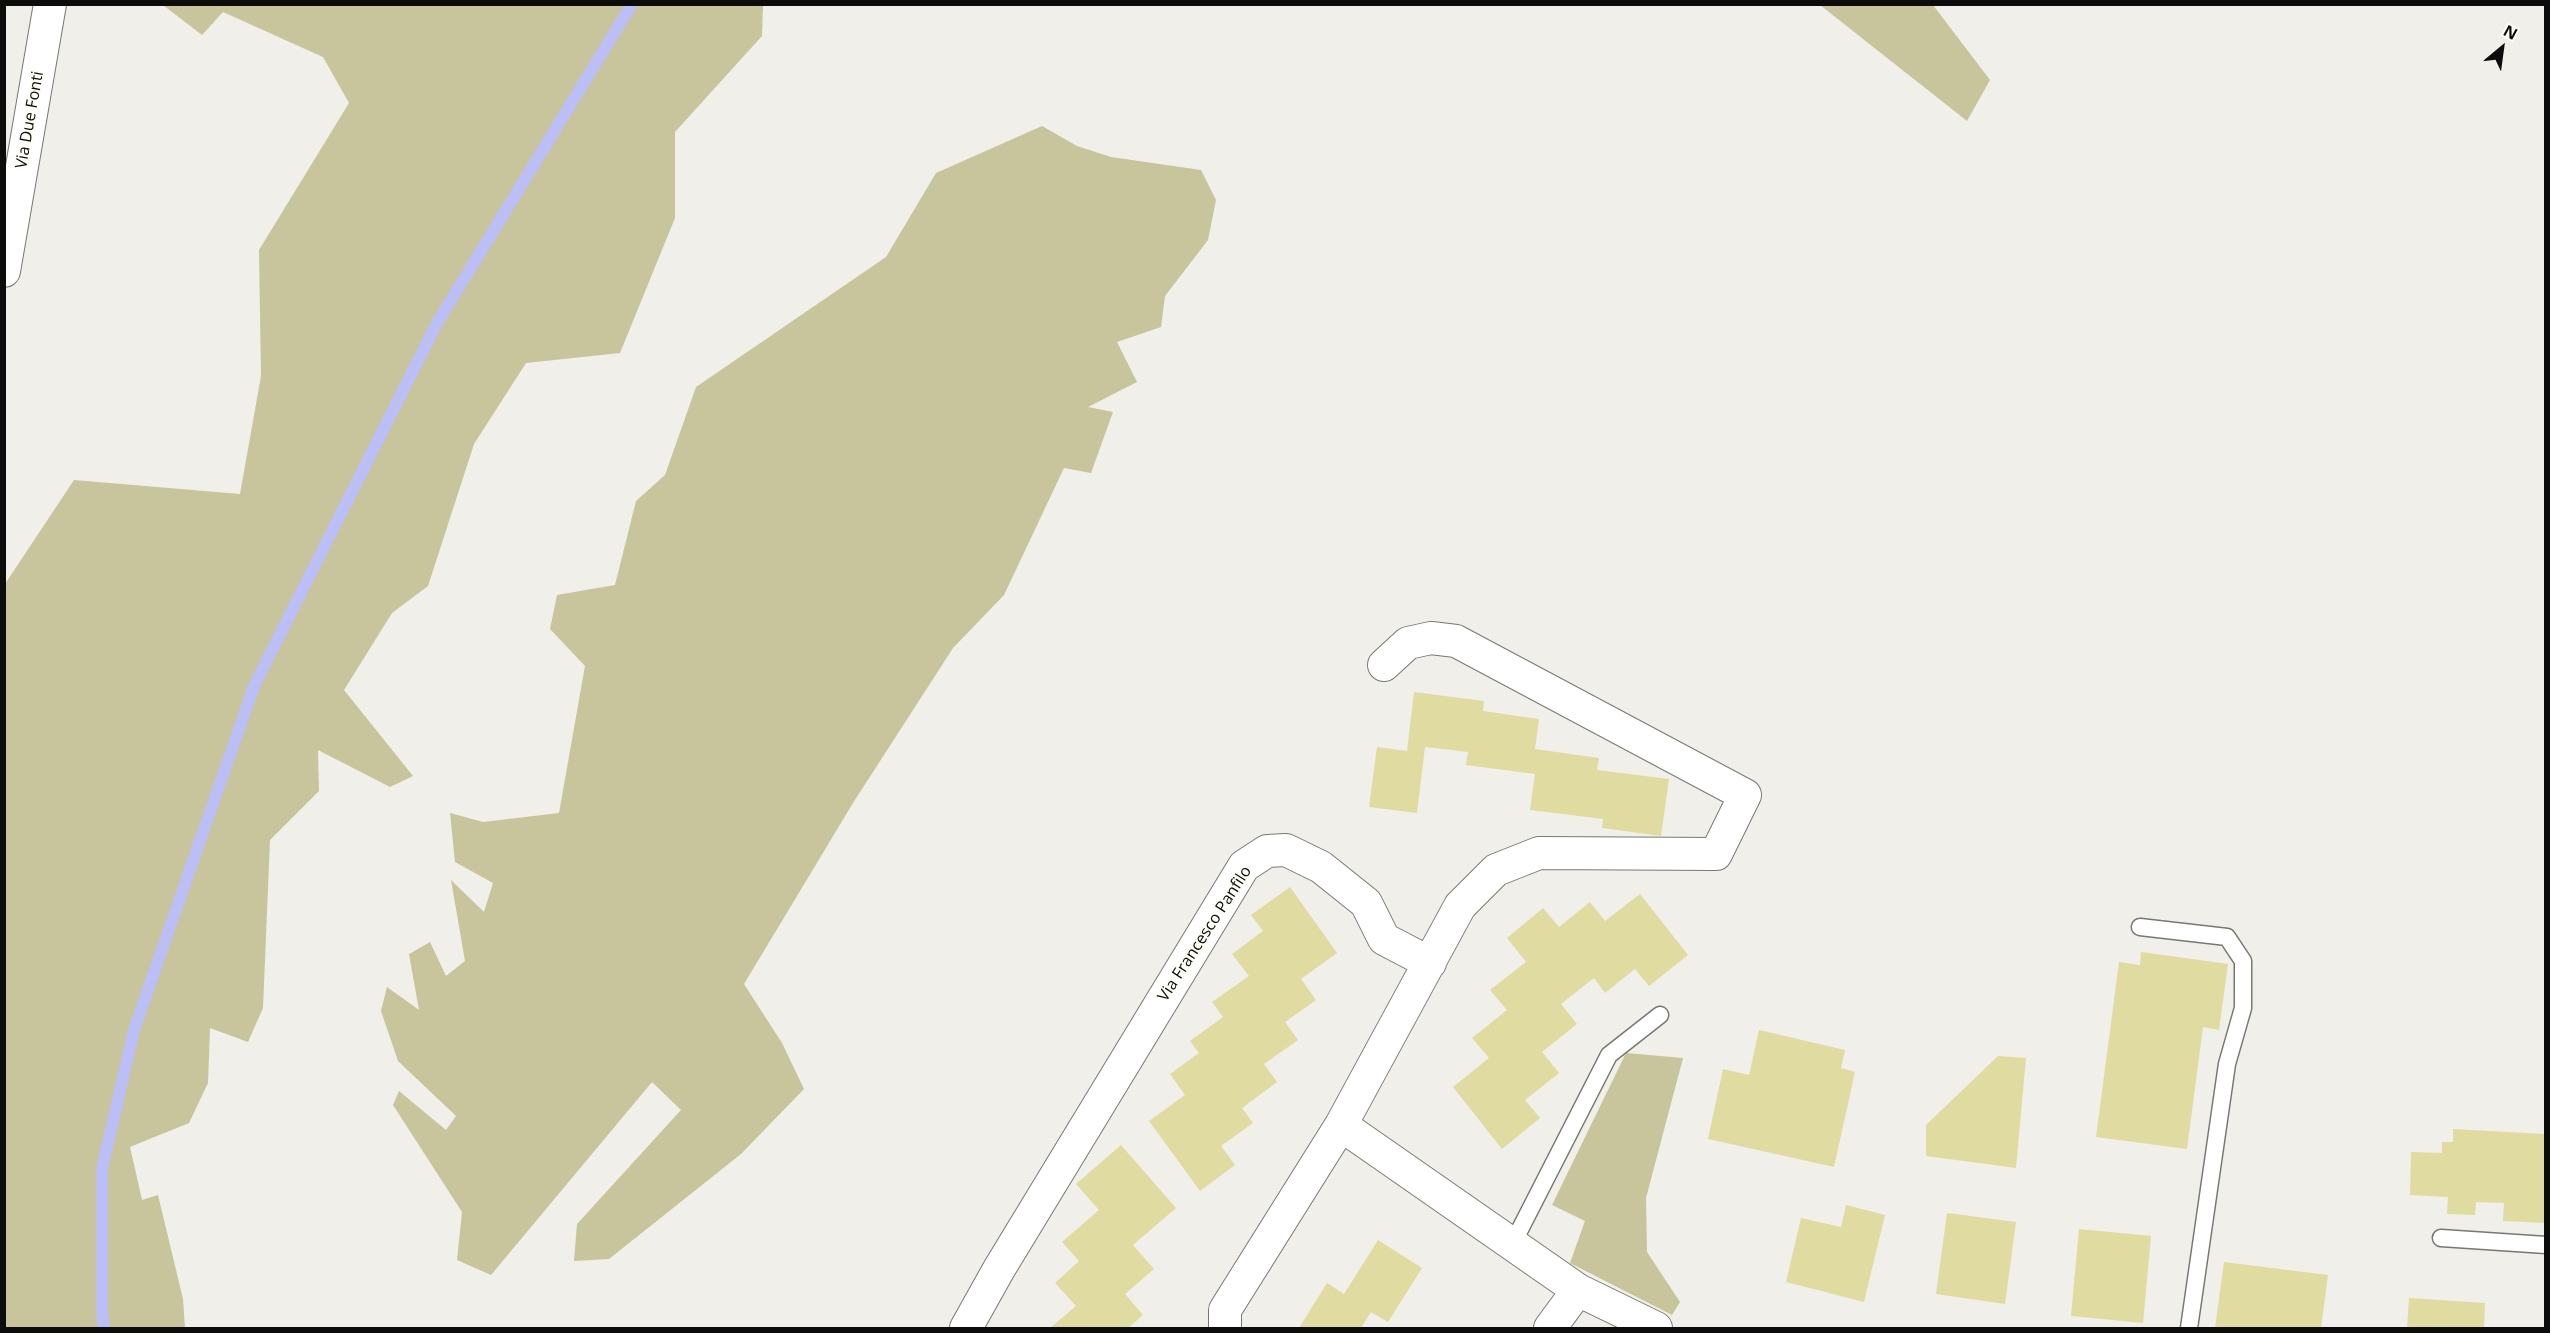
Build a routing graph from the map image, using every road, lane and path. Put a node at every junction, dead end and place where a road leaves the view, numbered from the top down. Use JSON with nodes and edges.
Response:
{"nodes":[{"id":1,"x":50,"y":4,"type":"edge"},
{"id":2,"x":4,"y":270,"type":"edge"},
{"id":3,"x":1384,"y":664,"type":"dead end"},
{"id":4,"x":2140,"y":927,"type":"dead end"},
{"id":5,"x":1430,"y":963,"type":"junction"},
{"id":6,"x":1660,"y":1015,"type":"dead end"},
{"id":7,"x":1341,"y":1125,"type":"junction"},
{"id":8,"x":2441,"y":1238,"type":"dead end"},
{"id":9,"x":1512,"y":1245,"type":"junction"},
{"id":10,"x":2546,"y":1245,"type":"edge"},
{"id":11,"x":1578,"y":1290,"type":"junction"},
{"id":12,"x":966,"y":1329,"type":"edge"},
{"id":13,"x":1225,"y":1329,"type":"edge"},
{"id":14,"x":1550,"y":1329,"type":"edge"},
{"id":15,"x":1656,"y":1329,"type":"edge"},
{"id":16,"x":2189,"y":1329,"type":"edge"}],
"edges":[{"from":1,"to":2,"type":"street","name":"Via Due Fonti"},
{"from":3,"to":5,"type":"street"},
{"from":4,"to":16,"type":"lane"},
{"from":5,"to":7,"type":"street"},
{"from":5,"to":12,"type":"street","name":"Via Francesco Panfilo"},
{"from":6,"to":9,"type":"lane"},
{"from":7,"to":9,"type":"street"},
{"from":7,"to":13,"type":"street"},
{"from":8,"to":10,"type":"lane"},
{"from":9,"to":11,"type":"street"},
{"from":11,"to":14,"type":"street"},
{"from":11,"to":15,"type":"street"}]}
